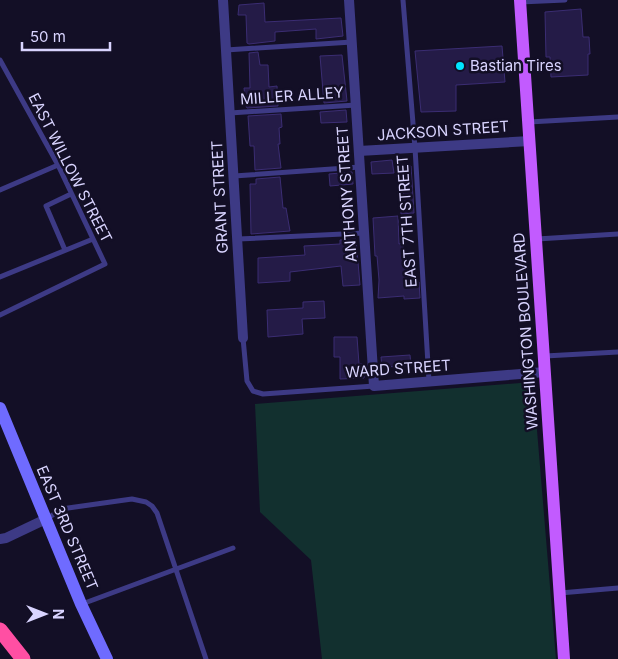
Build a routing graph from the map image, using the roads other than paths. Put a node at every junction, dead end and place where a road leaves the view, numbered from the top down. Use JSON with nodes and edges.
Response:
{"nodes":[{"id":1,"x":222,"y":0,"type":"edge"},
{"id":2,"x":349,"y":0,"type":"edge"},
{"id":3,"x":403,"y":0,"type":"edge"},
{"id":4,"x":565,"y":0,"type":"edge"},
{"id":5,"x":520,"y":1,"type":"edge"},
{"id":6,"x":352,"y":42,"type":"junction"},
{"id":7,"x":226,"y":50,"type":"junction"},
{"id":8,"x":0,"y":60,"type":"edge"},
{"id":9,"x":356,"y":105,"type":"junction"},
{"id":10,"x":230,"y":113,"type":"junction"},
{"id":11,"x":618,"y":117,"type":"edge"},
{"id":12,"x":528,"y":122,"type":"junction"},
{"id":13,"x":530,"y":141,"type":"junction"},
{"id":14,"x":415,"y":148,"type":"junction"},
{"id":15,"x":359,"y":151,"type":"junction"},
{"id":16,"x":58,"y":165,"type":"junction"},
{"id":17,"x":360,"y":167,"type":"junction"},
{"id":18,"x":234,"y":176,"type":"junction"},
{"id":19,"x":0,"y":190,"type":"edge"},
{"id":20,"x":72,"y":194,"type":"junction"},
{"id":21,"x":364,"y":233,"type":"junction"},
{"id":22,"x":618,"y":234,"type":"edge"},
{"id":23,"x":93,"y":239,"type":"junction"},
{"id":24,"x":536,"y":239,"type":"junction"},
{"id":25,"x":238,"y":240,"type":"junction"},
{"id":26,"x":65,"y":250,"type":"junction"},
{"id":27,"x":0,"y":278,"type":"edge"},
{"id":28,"x":0,"y":315,"type":"edge"},
{"id":29,"x":244,"y":338,"type":"joint"},
{"id":30,"x":618,"y":352,"type":"edge"},
{"id":31,"x":544,"y":356,"type":"junction"},
{"id":32,"x":545,"y":372,"type":"junction"},
{"id":33,"x":429,"y":381,"type":"junction"},
{"id":34,"x":374,"y":386,"type":"junction"},
{"id":35,"x":253,"y":392,"type":"joint"},
{"id":36,"x":0,"y":408,"type":"edge"},
{"id":37,"x":46,"y":519,"type":"junction"},
{"id":38,"x":0,"y":539,"type":"edge"},
{"id":39,"x":233,"y":548,"type":"dead end"},
{"id":40,"x":176,"y":569,"type":"junction"},
{"id":41,"x":618,"y":588,"type":"edge"},
{"id":42,"x":560,"y":593,"type":"junction"},
{"id":43,"x":81,"y":604,"type":"junction"},
{"id":44,"x":0,"y":630,"type":"edge"},
{"id":45,"x":23,"y":659,"type":"edge"},
{"id":46,"x":107,"y":659,"type":"edge"},
{"id":47,"x":206,"y":659,"type":"edge"},
{"id":48,"x":564,"y":659,"type":"edge"}],
"edges":[{"from":1,"to":7,"type":"street","name":"GRANT STREET"},
{"from":2,"to":6,"type":"street","name":"ANTHONY STREET"},
{"from":3,"to":14,"type":"lane","name":"EAST 7TH STREET"},
{"from":4,"to":5,"type":"lane"},
{"from":5,"to":12,"type":"main road","name":"WASHINGTON BOULEVARD"},
{"from":6,"to":7,"type":"lane"},
{"from":6,"to":9,"type":"street","name":"ANTHONY STREET"},
{"from":7,"to":10,"type":"street","name":"GRANT STREET"},
{"from":8,"to":16,"type":"lane","name":"EAST WILLOW STREET"},
{"from":9,"to":10,"type":"lane","name":"MILLER ALLEY"},
{"from":9,"to":15,"type":"street","name":"ANTHONY STREET"},
{"from":10,"to":18,"type":"street","name":"GRANT STREET"},
{"from":11,"to":12,"type":"lane"},
{"from":12,"to":13,"type":"main road","name":"WASHINGTON BOULEVARD"},
{"from":13,"to":14,"type":"street","name":"JACKSON STREET"},
{"from":13,"to":24,"type":"main road","name":"WASHINGTON BOULEVARD"},
{"from":14,"to":15,"type":"street","name":"JACKSON STREET"},
{"from":14,"to":33,"type":"lane","name":"EAST 7TH STREET"},
{"from":15,"to":17,"type":"street","name":"ANTHONY STREET"},
{"from":16,"to":19,"type":"lane"},
{"from":16,"to":20,"type":"lane","name":"EAST WILLOW STREET"},
{"from":17,"to":18,"type":"lane"},
{"from":17,"to":21,"type":"street","name":"ANTHONY STREET"},
{"from":18,"to":25,"type":"street","name":"GRANT STREET"},
{"from":20,"to":23,"type":"lane","name":"EAST WILLOW STREET"},
{"from":20,"to":26,"type":"lane"},
{"from":21,"to":25,"type":"lane"},
{"from":21,"to":34,"type":"street","name":"ANTHONY STREET"},
{"from":22,"to":24,"type":"lane"},
{"from":23,"to":26,"type":"lane"},
{"from":23,"to":28,"type":"lane","name":"EAST WILLOW STREET"},
{"from":24,"to":31,"type":"main road","name":"WASHINGTON BOULEVARD"},
{"from":25,"to":29,"type":"street","name":"GRANT STREET"},
{"from":26,"to":27,"type":"lane"},
{"from":29,"to":35,"type":"lane","name":"GRANT STREET"},
{"from":30,"to":31,"type":"lane"},
{"from":31,"to":32,"type":"main road","name":"WASHINGTON BOULEVARD"},
{"from":32,"to":33,"type":"street","name":"WARD STREET"},
{"from":32,"to":42,"type":"main road","name":"WASHINGTON BOULEVARD"},
{"from":33,"to":34,"type":"street","name":"WARD STREET"},
{"from":34,"to":35,"type":"lane","name":"WARD STREET"},
{"from":36,"to":37,"type":"main road","name":"EAST 3RD STREET"},
{"from":37,"to":38,"type":"street"},
{"from":37,"to":40,"type":"lane"},
{"from":37,"to":43,"type":"main road","name":"EAST 3RD STREET"},
{"from":39,"to":40,"type":"lane"},
{"from":40,"to":43,"type":"lane"},
{"from":40,"to":47,"type":"lane"},
{"from":41,"to":42,"type":"lane"},
{"from":42,"to":48,"type":"main road","name":"WASHINGTON BOULEVARD"},
{"from":43,"to":46,"type":"main road","name":"EAST 3RD STREET"},
{"from":44,"to":45,"type":"highway"}]}
